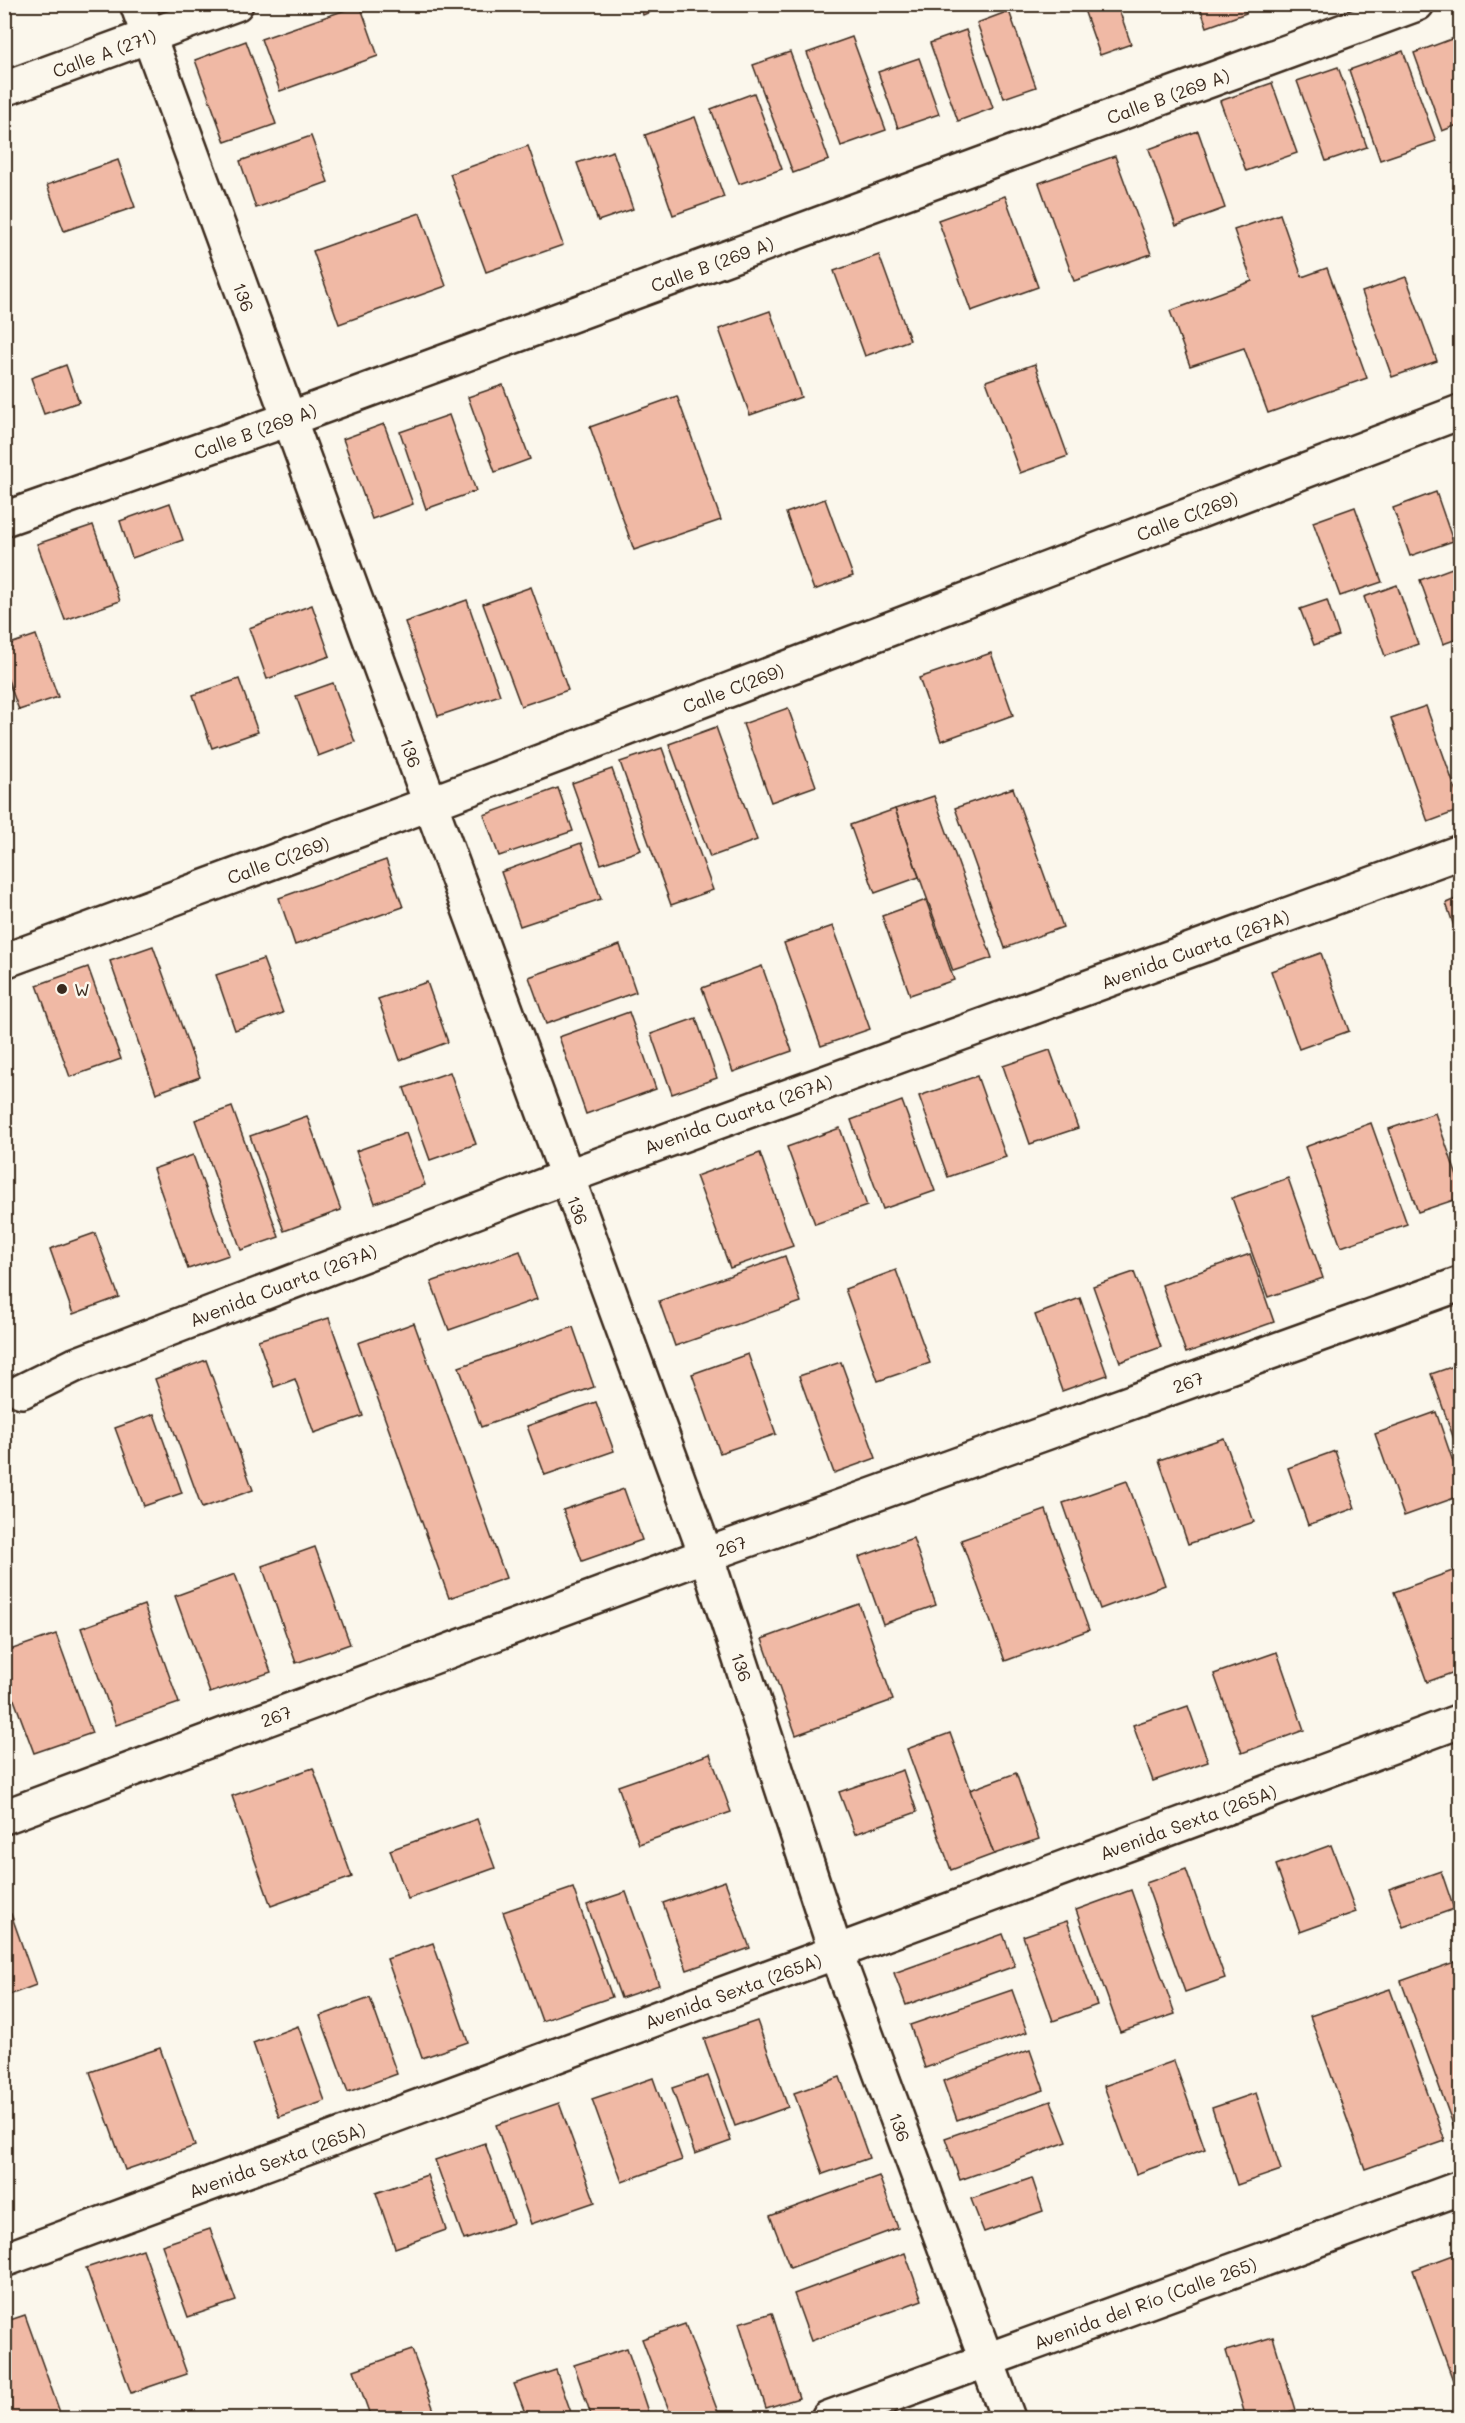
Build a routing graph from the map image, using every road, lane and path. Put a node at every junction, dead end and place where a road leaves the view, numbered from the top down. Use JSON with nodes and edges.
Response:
{"nodes":[{"id":1,"x":137,"y":4,"type":"edge"},
{"id":2,"x":236,"y":4,"type":"edge"},
{"id":3,"x":1417,"y":4,"type":"edge"},
{"id":4,"x":149,"y":37,"type":"junction"},
{"id":5,"x":4,"y":89,"type":"edge"},
{"id":6,"x":1461,"y":412,"type":"edge"},
{"id":7,"x":290,"y":419,"type":"junction"},
{"id":8,"x":4,"y":519,"type":"edge"},
{"id":9,"x":429,"y":804,"type":"junction"},
{"id":10,"x":1461,"y":852,"type":"edge"},
{"id":11,"x":4,"y":961,"type":"edge"},
{"id":12,"x":566,"y":1177,"type":"junction"},
{"id":13,"x":1461,"y":1284,"type":"edge"},
{"id":14,"x":22,"y":1391,"type":"dead end"},
{"id":15,"x":706,"y":1555,"type":"junction"},
{"id":16,"x":1461,"y":1721,"type":"edge"},
{"id":17,"x":4,"y":1817,"type":"edge"},
{"id":18,"x":836,"y":1953,"type":"junction"},
{"id":19,"x":1461,"y":2188,"type":"edge"},
{"id":20,"x":4,"y":2260,"type":"edge"},
{"id":21,"x":986,"y":2361,"type":"junction"},
{"id":22,"x":828,"y":2418,"type":"edge"},
{"id":23,"x":1008,"y":2418,"type":"edge"}],
"edges":[{"from":1,"to":4,"type":"street","name":"136"},
{"from":2,"to":4,"type":"street","name":"Calle A (271)"},
{"from":3,"to":7,"type":"street","name":"Calle B (269 A)"},
{"from":4,"to":5,"type":"street","name":"Calle A (271)"},
{"from":4,"to":7,"type":"street","name":"136"},
{"from":6,"to":9,"type":"street","name":"Calle C(269)"},
{"from":7,"to":8,"type":"street","name":"Calle B (269 A)"},
{"from":7,"to":9,"type":"street","name":"136"},
{"from":9,"to":11,"type":"street","name":"Calle C(269)"},
{"from":9,"to":12,"type":"street","name":"136"},
{"from":10,"to":12,"type":"street","name":"Avenida Cuarta (267A)"},
{"from":12,"to":14,"type":"street","name":"Avenida Cuarta (267A)"},
{"from":12,"to":15,"type":"street","name":"136"},
{"from":13,"to":15,"type":"street","name":"267"},
{"from":15,"to":17,"type":"street","name":"267"},
{"from":15,"to":18,"type":"street","name":"136"},
{"from":16,"to":18,"type":"street","name":"Avenida Sexta (265A)"},
{"from":18,"to":20,"type":"street","name":"Avenida Sexta (265A)"},
{"from":18,"to":21,"type":"street","name":"136"},
{"from":19,"to":21,"type":"street","name":"Avenida del Río (Calle 265)"},
{"from":21,"to":22,"type":"street","name":"Avenida del Río (Calle 265)"},
{"from":21,"to":23,"type":"street","name":"136"}]}
